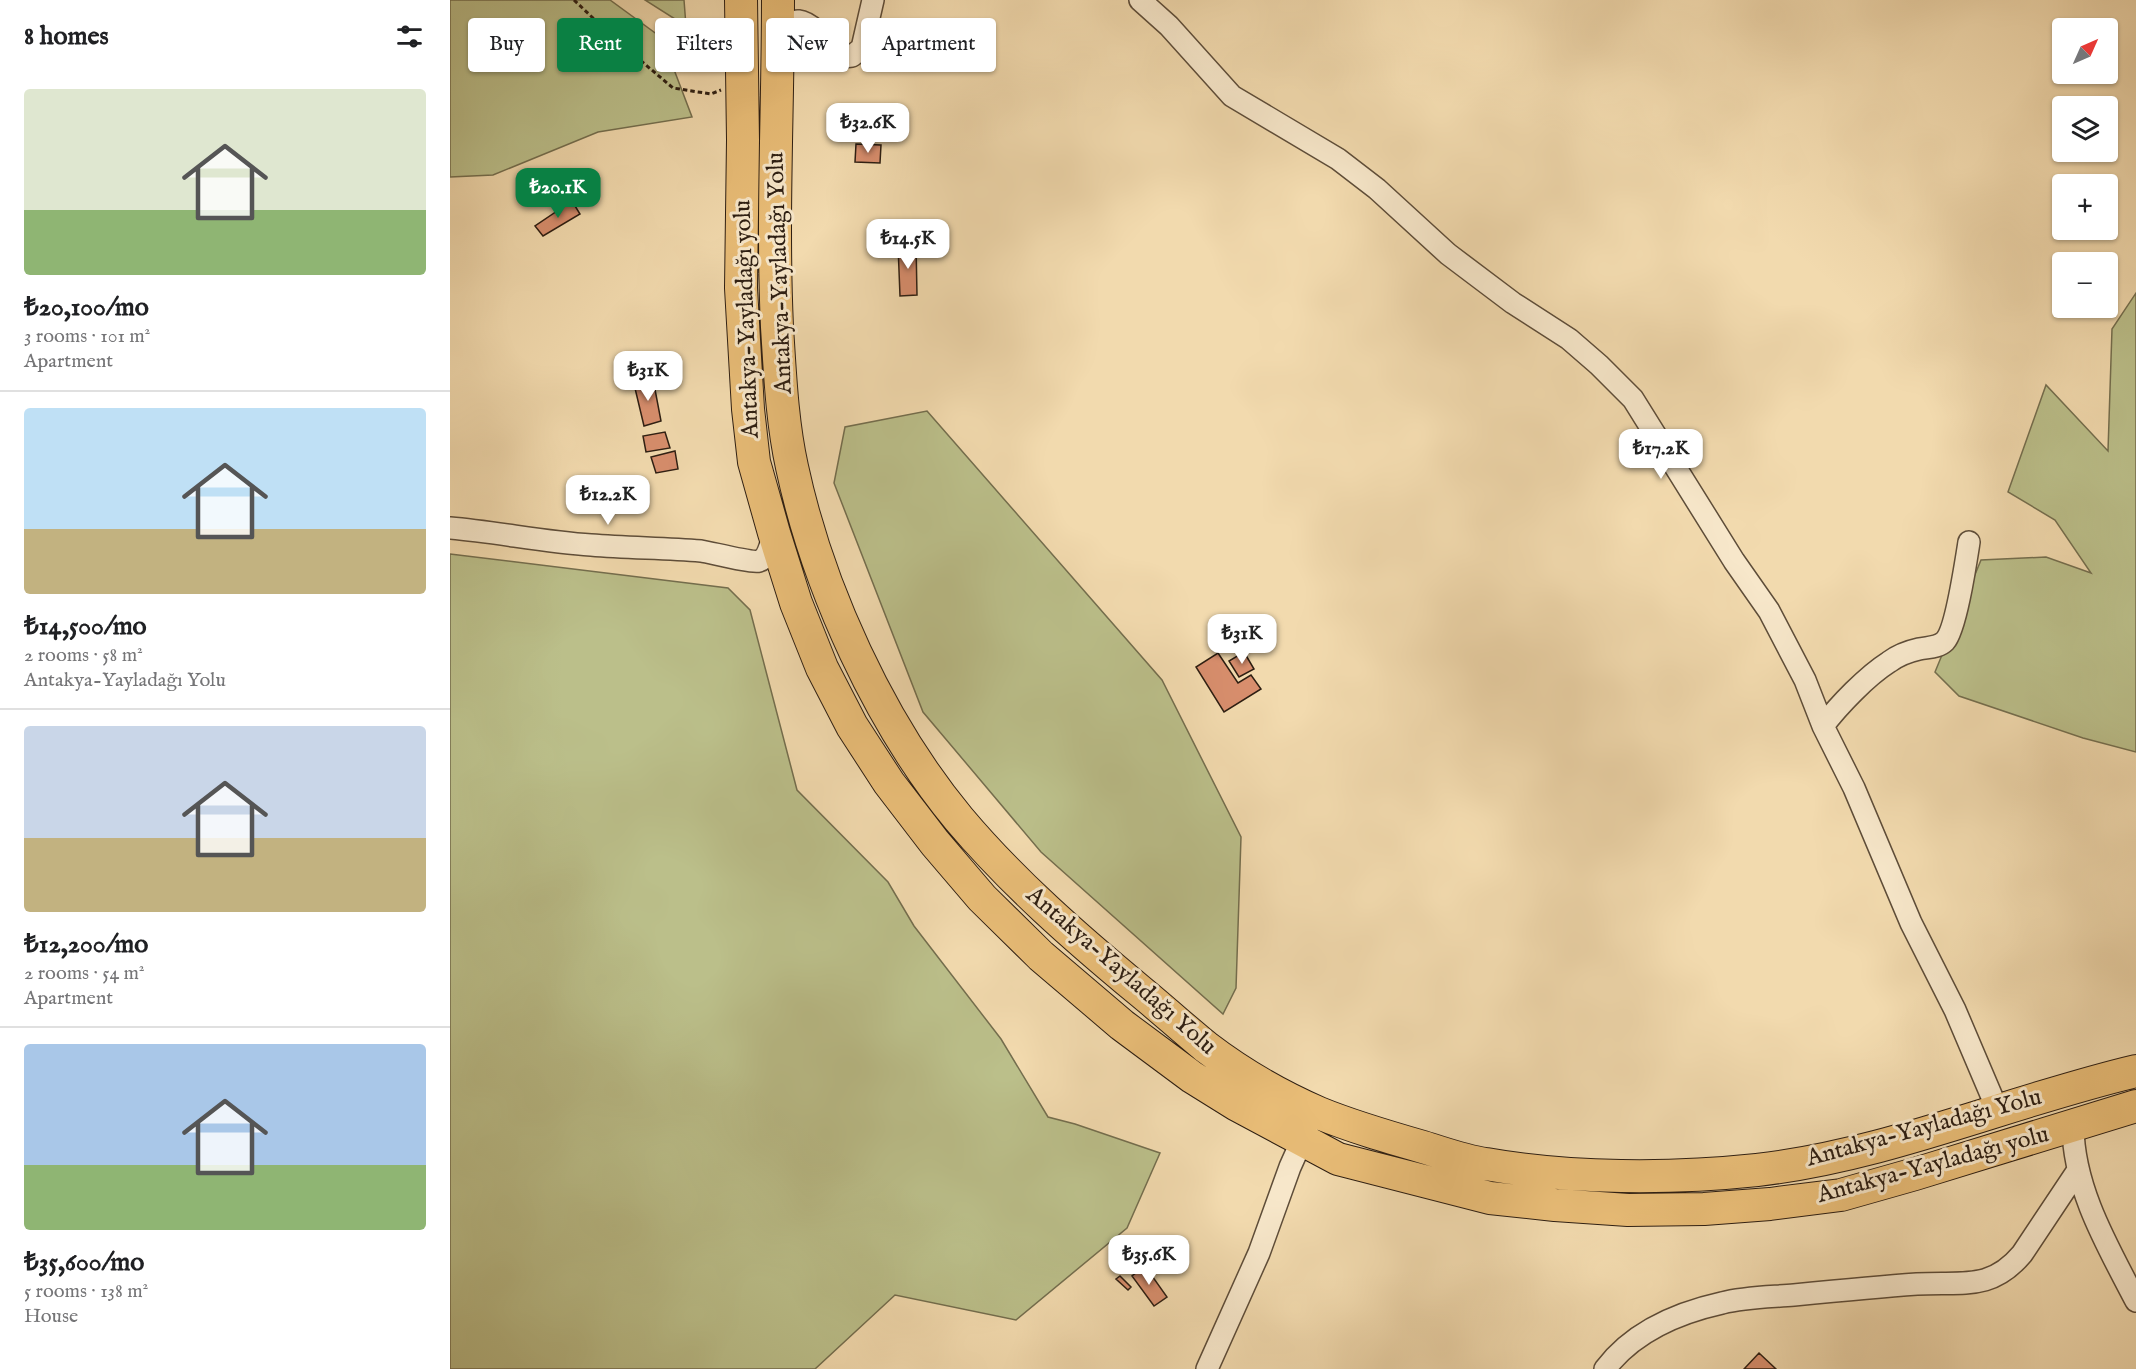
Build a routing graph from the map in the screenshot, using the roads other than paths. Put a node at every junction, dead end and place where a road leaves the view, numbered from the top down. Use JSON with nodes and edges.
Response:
{"nodes":[{"id":1,"x":741,"y":0,"type":"edge"},
{"id":2,"x":873,"y":0,"type":"edge"},
{"id":3,"x":1140,"y":0,"type":"edge"},
{"id":4,"x":778,"y":15,"type":"edge"},
{"id":5,"x":450,"y":528,"type":"edge"},
{"id":6,"x":774,"y":533,"type":"junction"},
{"id":7,"x":1969,"y":542,"type":"dead end"},
{"id":8,"x":1823,"y":726,"type":"junction"},
{"id":9,"x":2136,"y":1071,"type":"edge"},
{"id":10,"x":2136,"y":1106,"type":"edge"},
{"id":11,"x":1315,"y":1111,"type":"junction"},
{"id":12,"x":1998,"y":1111,"type":"junction"},
{"id":13,"x":2073,"y":1126,"type":"junction"},
{"id":14,"x":1302,"y":1141,"type":"junction"},
{"id":15,"x":2078,"y":1170,"type":"junction"},
{"id":16,"x":2136,"y":1300,"type":"edge"},
{"id":17,"x":1207,"y":1369,"type":"edge"},
{"id":18,"x":1605,"y":1369,"type":"edge"}],
"edges":[{"from":1,"to":6,"type":"highway","name":"Antakya-Yayladağı yolu"},
{"from":2,"to":4,"type":"street"},
{"from":3,"to":8,"type":"street"},
{"from":4,"to":11,"type":"highway","name":"Antakya-Yayladağı Yolu"},
{"from":5,"to":6,"type":"street"},
{"from":6,"to":14,"type":"highway","name":"Antakya-Yayladağı yolu"},
{"from":7,"to":8,"type":"street"},
{"from":8,"to":12,"type":"street"},
{"from":9,"to":12,"type":"highway","name":"Antakya-Yayladağı Yolu"},
{"from":10,"to":13,"type":"highway","name":"Antakya-Yayladağı yolu"},
{"from":11,"to":12,"type":"highway","name":"Antakya-Yayladağı Yolu"},
{"from":11,"to":14,"type":"street"},
{"from":13,"to":14,"type":"highway","name":"Antakya-Yayladağı yolu"},
{"from":13,"to":15,"type":"street"},
{"from":14,"to":17,"type":"street"},
{"from":15,"to":16,"type":"street"},
{"from":15,"to":18,"type":"street"}]}
